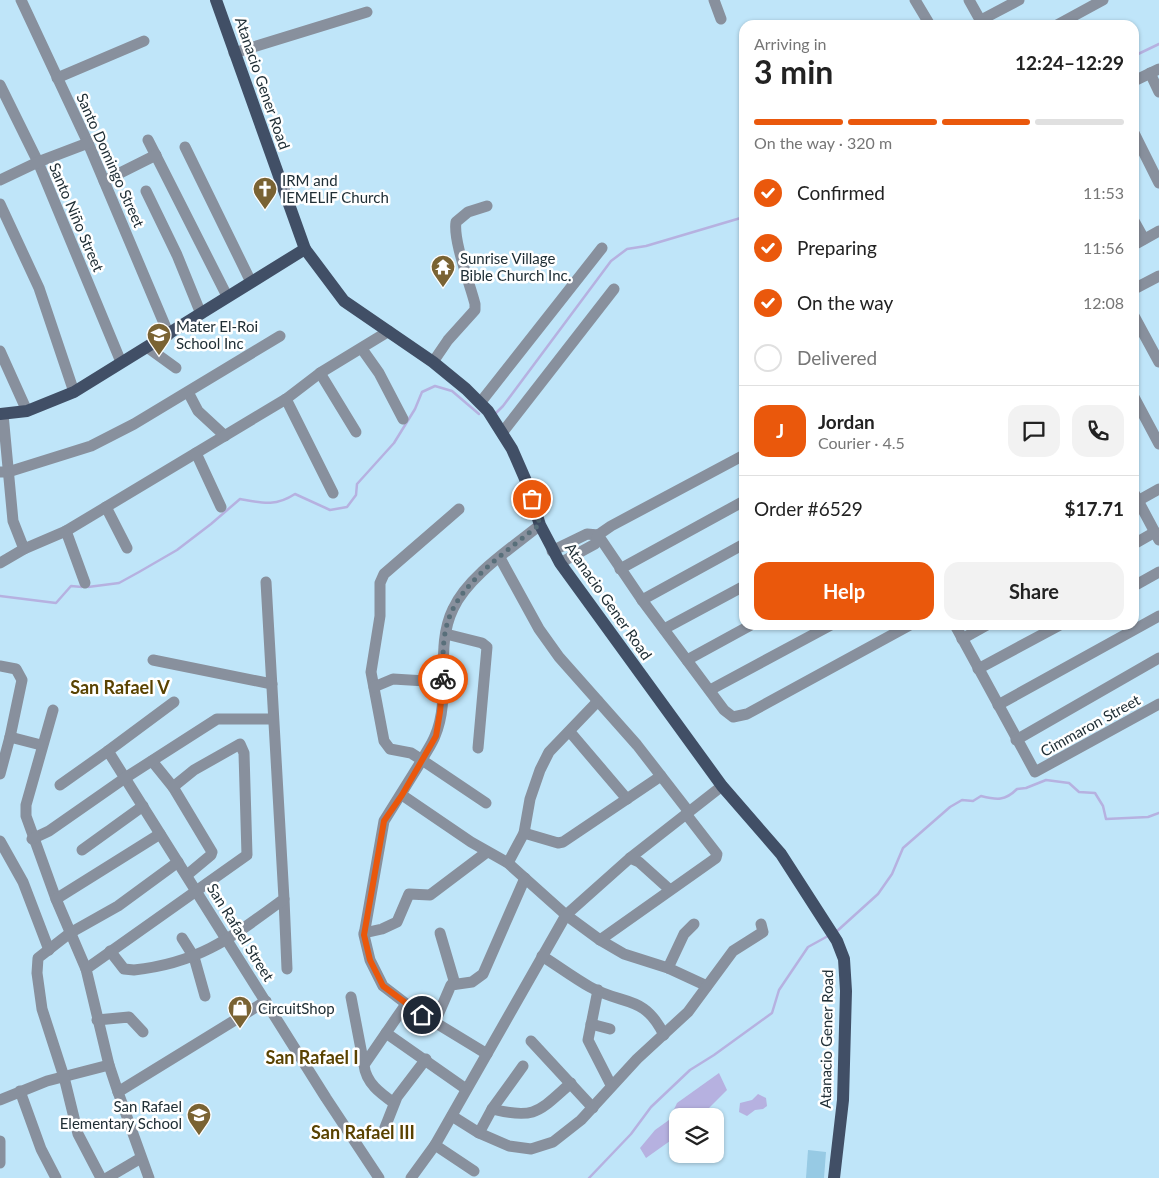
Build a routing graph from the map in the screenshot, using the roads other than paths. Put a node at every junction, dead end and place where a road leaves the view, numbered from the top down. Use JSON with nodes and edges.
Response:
{"nodes":[{"id":1,"x":21,"y":0,"type":"edge"},
{"id":2,"x":216,"y":0,"type":"edge"},
{"id":3,"x":714,"y":0,"type":"edge"},
{"id":4,"x":915,"y":0,"type":"edge"},
{"id":5,"x":969,"y":0,"type":"edge"},
{"id":6,"x":1019,"y":0,"type":"edge"},
{"id":7,"x":1103,"y":0,"type":"edge"},
{"id":8,"x":367,"y":12,"type":"dead end"},
{"id":9,"x":721,"y":19,"type":"dead end"},
{"id":10,"x":927,"y":20,"type":"edge"},
{"id":11,"x":980,"y":20,"type":"edge"},
{"id":12,"x":987,"y":20,"type":"edge"},
{"id":13,"x":1066,"y":20,"type":"edge"},
{"id":14,"x":144,"y":41,"type":"dead end"},
{"id":15,"x":234,"y":53,"type":"junction"},
{"id":16,"x":1155,"y":71,"type":"edge"},
{"id":17,"x":57,"y":78,"type":"junction"},
{"id":18,"x":1139,"y":79,"type":"edge"},
{"id":19,"x":0,"y":85,"type":"edge"},
{"id":20,"x":1159,"y":92,"type":"edge"},
{"id":21,"x":148,"y":140,"type":"dead end"},
{"id":22,"x":88,"y":143,"type":"junction"},
{"id":23,"x":1139,"y":143,"type":"edge"},
{"id":24,"x":185,"y":147,"type":"dead end"},
{"id":25,"x":156,"y":155,"type":"junction"},
{"id":26,"x":38,"y":162,"type":"junction"},
{"id":27,"x":0,"y":180,"type":"edge"},
{"id":28,"x":104,"y":181,"type":"junction"},
{"id":29,"x":1159,"y":183,"type":"edge"},
{"id":30,"x":146,"y":191,"type":"dead end"},
{"id":31,"x":0,"y":204,"type":"edge"},
{"id":32,"x":487,"y":206,"type":"dead end"},
{"id":33,"x":1159,"y":231,"type":"edge"},
{"id":34,"x":1139,"y":242,"type":"edge"},
{"id":35,"x":602,"y":248,"type":"dead end"},
{"id":36,"x":305,"y":250,"type":"junction"},
{"id":37,"x":1158,"y":279,"type":"edge"},
{"id":38,"x":251,"y":282,"type":"junction"},
{"id":39,"x":1139,"y":287,"type":"edge"},
{"id":40,"x":614,"y":289,"type":"dead end"},
{"id":41,"x":227,"y":296,"type":"junction"},
{"id":42,"x":201,"y":314,"type":"junction"},
{"id":43,"x":1139,"y":325,"type":"edge"},
{"id":44,"x":389,"y":331,"type":"junction"},
{"id":45,"x":169,"y":335,"type":"junction"},
{"id":46,"x":280,"y":336,"type":"dead end"},
{"id":47,"x":147,"y":347,"type":"junction"},
{"id":48,"x":362,"y":348,"type":"junction"},
{"id":49,"x":0,"y":351,"type":"edge"},
{"id":50,"x":121,"y":362,"type":"junction"},
{"id":51,"x":433,"y":362,"type":"junction"},
{"id":52,"x":1159,"y":362,"type":"edge"},
{"id":53,"x":176,"y":368,"type":"dead end"},
{"id":54,"x":320,"y":373,"type":"junction"},
{"id":55,"x":74,"y":392,"type":"junction"},
{"id":56,"x":188,"y":392,"type":"junction"},
{"id":57,"x":286,"y":399,"type":"junction"},
{"id":58,"x":484,"y":407,"type":"junction"},
{"id":59,"x":1139,"y":407,"type":"edge"},
{"id":60,"x":27,"y":410,"type":"junction"},
{"id":61,"x":1,"y":414,"type":"edge"},
{"id":62,"x":403,"y":419,"type":"dead end"},
{"id":63,"x":499,"y":427,"type":"junction"},
{"id":64,"x":356,"y":432,"type":"dead end"},
{"id":65,"x":225,"y":436,"type":"junction"},
{"id":66,"x":1159,"y":444,"type":"edge"},
{"id":67,"x":196,"y":453,"type":"junction"},
{"id":68,"x":739,"y":458,"type":"edge"},
{"id":69,"x":4,"y":472,"type":"edge"},
{"id":70,"x":1159,"y":489,"type":"edge"},
{"id":71,"x":333,"y":493,"type":"dead end"},
{"id":72,"x":1139,"y":497,"type":"edge"},
{"id":73,"x":739,"y":504,"type":"edge"},
{"id":74,"x":221,"y":506,"type":"dead end"},
{"id":75,"x":1139,"y":506,"type":"edge"},
{"id":76,"x":106,"y":507,"type":"junction"},
{"id":77,"x":459,"y":509,"type":"dead end"},
{"id":78,"x":0,"y":522,"type":"edge"},
{"id":79,"x":13,"y":522,"type":"junction"},
{"id":80,"x":540,"y":524,"type":"junction"},
{"id":81,"x":66,"y":531,"type":"junction"},
{"id":82,"x":598,"y":535,"type":"junction"},
{"id":83,"x":1157,"y":536,"type":"edge"},
{"id":84,"x":1139,"y":542,"type":"edge"},
{"id":85,"x":739,"y":547,"type":"edge"},
{"id":86,"x":127,"y":548,"type":"dead end"},
{"id":87,"x":24,"y":549,"type":"junction"},
{"id":88,"x":552,"y":551,"type":"junction"},
{"id":89,"x":500,"y":558,"type":"junction"},
{"id":90,"x":0,"y":563,"type":"edge"},
{"id":91,"x":560,"y":563,"type":"junction"},
{"id":92,"x":620,"y":569,"type":"junction"},
{"id":93,"x":1159,"y":572,"type":"edge"},
{"id":94,"x":266,"y":582,"type":"dead end"},
{"id":95,"x":85,"y":583,"type":"dead end"},
{"id":96,"x":1139,"y":583,"type":"edge"},
{"id":97,"x":739,"y":589,"type":"edge"},
{"id":98,"x":642,"y":600,"type":"junction"},
{"id":99,"x":1159,"y":616,"type":"edge"},
{"id":100,"x":1139,"y":627,"type":"edge"},
{"id":101,"x":664,"y":629,"type":"junction"},
{"id":102,"x":742,"y":630,"type":"edge"},
{"id":103,"x":822,"y":630,"type":"edge"},
{"id":104,"x":901,"y":630,"type":"edge"},
{"id":105,"x":957,"y":630,"type":"edge"},
{"id":106,"x":978,"y":630,"type":"edge"},
{"id":107,"x":1051,"y":630,"type":"edge"},
{"id":108,"x":1134,"y":630,"type":"edge"},
{"id":109,"x":446,"y":634,"type":"junction"},
{"id":110,"x":962,"y":639,"type":"junction"},
{"id":111,"x":1159,"y":658,"type":"edge"},
{"id":112,"x":153,"y":660,"type":"dead end"},
{"id":113,"x":687,"y":660,"type":"junction"},
{"id":114,"x":0,"y":666,"type":"edge"},
{"id":115,"x":978,"y":669,"type":"junction"},
{"id":116,"x":442,"y":682,"type":"junction"},
{"id":117,"x":272,"y":684,"type":"junction"},
{"id":118,"x":374,"y":688,"type":"junction"},
{"id":119,"x":710,"y":690,"type":"junction"},
{"id":120,"x":598,"y":701,"type":"junction"},
{"id":121,"x":174,"y":702,"type":"dead end"},
{"id":122,"x":1159,"y":704,"type":"edge"},
{"id":123,"x":998,"y":705,"type":"junction"},
{"id":124,"x":52,"y":710,"type":"dead end"},
{"id":125,"x":273,"y":719,"type":"junction"},
{"id":126,"x":570,"y":732,"type":"junction"},
{"id":127,"x":10,"y":737,"type":"junction"},
{"id":128,"x":1016,"y":740,"type":"junction"},
{"id":129,"x":41,"y":745,"type":"junction"},
{"id":130,"x":478,"y":748,"type":"dead end"},
{"id":131,"x":108,"y":751,"type":"junction"},
{"id":132,"x":422,"y":760,"type":"junction"},
{"id":133,"x":152,"y":761,"type":"junction"},
{"id":134,"x":0,"y":774,"type":"edge"},
{"id":135,"x":661,"y":776,"type":"junction"},
{"id":136,"x":125,"y":778,"type":"junction"},
{"id":137,"x":60,"y":785,"type":"dead end"},
{"id":138,"x":722,"y":786,"type":"junction"},
{"id":139,"x":173,"y":787,"type":"junction"},
{"id":140,"x":402,"y":795,"type":"junction"},
{"id":141,"x":627,"y":799,"type":"junction"},
{"id":142,"x":486,"y":803,"type":"dead end"},
{"id":143,"x":142,"y":806,"type":"junction"},
{"id":144,"x":687,"y":813,"type":"junction"},
{"id":145,"x":524,"y":833,"type":"junction"},
{"id":146,"x":160,"y":834,"type":"junction"},
{"id":147,"x":32,"y":839,"type":"junction"},
{"id":148,"x":0,"y":841,"type":"edge"},
{"id":149,"x":82,"y":850,"type":"dead end"},
{"id":150,"x":487,"y":852,"type":"junction"},
{"id":151,"x":630,"y":858,"type":"junction"},
{"id":152,"x":178,"y":862,"type":"junction"},
{"id":153,"x":508,"y":863,"type":"junction"},
{"id":154,"x":187,"y":875,"type":"junction"},
{"id":155,"x":525,"y":878,"type":"junction"},
{"id":156,"x":669,"y":889,"type":"junction"},
{"id":157,"x":198,"y":892,"type":"junction"},
{"id":158,"x":56,"y":899,"type":"junction"},
{"id":159,"x":284,"y":899,"type":"junction"},
{"id":160,"x":566,"y":915,"type":"junction"},
{"id":161,"x":694,"y":924,"type":"dead end"},
{"id":162,"x":760,"y":924,"type":"dead end"},
{"id":163,"x":70,"y":933,"type":"junction"},
{"id":164,"x":364,"y":933,"type":"junction"},
{"id":165,"x":440,"y":933,"type":"dead end"},
{"id":166,"x":182,"y":938,"type":"dead end"},
{"id":167,"x":228,"y":940,"type":"junction"},
{"id":168,"x":600,"y":940,"type":"junction"},
{"id":169,"x":48,"y":950,"type":"junction"},
{"id":170,"x":110,"y":951,"type":"junction"},
{"id":171,"x":542,"y":956,"type":"junction"},
{"id":172,"x":194,"y":957,"type":"junction"},
{"id":173,"x":668,"y":968,"type":"junction"},
{"id":174,"x":86,"y":969,"type":"junction"},
{"id":175,"x":287,"y":969,"type":"dead end"},
{"id":176,"x":455,"y":984,"type":"junction"},
{"id":177,"x":707,"y":986,"type":"junction"},
{"id":178,"x":598,"y":990,"type":"junction"},
{"id":179,"x":205,"y":996,"type":"dead end"},
{"id":180,"x":351,"y":997,"type":"dead end"},
{"id":181,"x":266,"y":1001,"type":"junction"},
{"id":182,"x":406,"y":1004,"type":"junction"},
{"id":183,"x":97,"y":1020,"type":"junction"},
{"id":184,"x":435,"y":1022,"type":"junction"},
{"id":185,"x":591,"y":1024,"type":"junction"},
{"id":186,"x":610,"y":1029,"type":"dead end"},
{"id":187,"x":143,"y":1032,"type":"dead end"},
{"id":188,"x":386,"y":1033,"type":"junction"},
{"id":189,"x":664,"y":1035,"type":"junction"},
{"id":190,"x":531,"y":1040,"type":"dead end"},
{"id":191,"x":487,"y":1054,"type":"junction"},
{"id":192,"x":426,"y":1059,"type":"junction"},
{"id":193,"x":364,"y":1064,"type":"junction"},
{"id":194,"x":109,"y":1065,"type":"junction"},
{"id":195,"x":523,"y":1066,"type":"dead end"},
{"id":196,"x":64,"y":1077,"type":"junction"},
{"id":197,"x":571,"y":1083,"type":"junction"},
{"id":198,"x":611,"y":1085,"type":"junction"},
{"id":199,"x":466,"y":1089,"type":"junction"},
{"id":200,"x":20,"y":1091,"type":"junction"},
{"id":201,"x":118,"y":1092,"type":"junction"},
{"id":202,"x":0,"y":1100,"type":"edge"},
{"id":203,"x":394,"y":1103,"type":"junction"},
{"id":204,"x":594,"y":1108,"type":"junction"},
{"id":205,"x":492,"y":1110,"type":"junction"},
{"id":206,"x":452,"y":1116,"type":"junction"},
{"id":207,"x":479,"y":1133,"type":"junction"},
{"id":208,"x":382,"y":1135,"type":"dead end"},
{"id":209,"x":0,"y":1141,"type":"edge"},
{"id":210,"x":435,"y":1145,"type":"junction"},
{"id":211,"x":141,"y":1158,"type":"junction"},
{"id":212,"x":0,"y":1163,"type":"edge"},
{"id":213,"x":474,"y":1171,"type":"dead end"},
{"id":214,"x":56,"y":1178,"type":"edge"},
{"id":215,"x":101,"y":1178,"type":"edge"},
{"id":216,"x":107,"y":1178,"type":"edge"},
{"id":217,"x":149,"y":1178,"type":"edge"},
{"id":218,"x":379,"y":1178,"type":"edge"},
{"id":219,"x":410,"y":1178,"type":"edge"},
{"id":220,"x":834,"y":1178,"type":"edge"}],
"edges":[{"from":1,"to":17,"type":"street","name":"Santo Domingo Street"},
{"from":2,"to":15,"type":"main road","name":"Atanacio Gener Road"},
{"from":3,"to":9,"type":"street"},
{"from":4,"to":10,"type":"street"},
{"from":5,"to":11,"type":"street"},
{"from":6,"to":12,"type":"street"},
{"from":7,"to":13,"type":"street"},
{"from":8,"to":15,"type":"street"},
{"from":14,"to":17,"type":"street"},
{"from":15,"to":36,"type":"main road","name":"Atanacio Gener Road"},
{"from":16,"to":18,"type":"street"},
{"from":16,"to":20,"type":"street"},
{"from":17,"to":22,"type":"street","name":"Santo Domingo Street"},
{"from":19,"to":26,"type":"street","name":"Santo Niño Street"},
{"from":21,"to":25,"type":"street"},
{"from":22,"to":26,"type":"street"},
{"from":22,"to":28,"type":"street","name":"Santo Domingo Street"},
{"from":23,"to":29,"type":"street"},
{"from":24,"to":38,"type":"street"},
{"from":25,"to":28,"type":"street"},
{"from":25,"to":41,"type":"street"},
{"from":26,"to":27,"type":"street"},
{"from":26,"to":50,"type":"street","name":"Santo Niño Street"},
{"from":28,"to":45,"type":"street","name":"Santo Domingo Street"},
{"from":30,"to":42,"type":"street"},
{"from":31,"to":55,"type":"street"},
{"from":32,"to":51,"type":"street"},
{"from":33,"to":34,"type":"street"},
{"from":35,"to":58,"type":"street"},
{"from":36,"to":38,"type":"main road"},
{"from":36,"to":44,"type":"main road","name":"Atanacio Gener Road"},
{"from":37,"to":39,"type":"street"},
{"from":38,"to":41,"type":"main road"},
{"from":40,"to":63,"type":"street"},
{"from":41,"to":42,"type":"main road"},
{"from":42,"to":45,"type":"main road"},
{"from":43,"to":52,"type":"street"},
{"from":44,"to":48,"type":"street"},
{"from":44,"to":51,"type":"main road","name":"Atanacio Gener Road"},
{"from":45,"to":47,"type":"main road"},
{"from":46,"to":56,"type":"street"},
{"from":47,"to":50,"type":"main road"},
{"from":47,"to":53,"type":"street"},
{"from":48,"to":54,"type":"street"},
{"from":48,"to":62,"type":"street"},
{"from":49,"to":60,"type":"street"},
{"from":50,"to":55,"type":"main road"},
{"from":51,"to":58,"type":"main road","name":"Atanacio Gener Road"},
{"from":54,"to":57,"type":"street"},
{"from":54,"to":64,"type":"street"},
{"from":55,"to":60,"type":"main road"},
{"from":56,"to":65,"type":"street"},
{"from":56,"to":69,"type":"street"},
{"from":57,"to":65,"type":"street"},
{"from":57,"to":71,"type":"street"},
{"from":58,"to":63,"type":"main road","name":"Atanacio Gener Road"},
{"from":59,"to":66,"type":"street"},
{"from":60,"to":61,"type":"main road"},
{"from":61,"to":69,"type":"street"},
{"from":63,"to":80,"type":"main road","name":"Atanacio Gener Road"},
{"from":65,"to":67,"type":"street"},
{"from":67,"to":74,"type":"street"},
{"from":67,"to":76,"type":"street"},
{"from":68,"to":82,"type":"street"},
{"from":69,"to":79,"type":"street"},
{"from":70,"to":72,"type":"street"},
{"from":73,"to":92,"type":"street"},
{"from":75,"to":83,"type":"street"},
{"from":76,"to":81,"type":"street"},
{"from":76,"to":86,"type":"street"},
{"from":77,"to":118,"type":"street"},
{"from":78,"to":79,"type":"street"},
{"from":79,"to":87,"type":"street"},
{"from":80,"to":88,"type":"main road","name":"Atanacio Gener Road"},
{"from":80,"to":89,"type":"street"},
{"from":81,"to":87,"type":"street"},
{"from":81,"to":95,"type":"street"},
{"from":82,"to":88,"type":"street"},
{"from":82,"to":91,"type":"street"},
{"from":82,"to":92,"type":"street"},
{"from":83,"to":84,"type":"street"},
{"from":85,"to":98,"type":"street"},
{"from":87,"to":90,"type":"street"},
{"from":88,"to":91,"type":"main road","name":"Atanacio Gener Road"},
{"from":89,"to":109,"type":"street"},
{"from":89,"to":120,"type":"street"},
{"from":91,"to":138,"type":"main road","name":"Atanacio Gener Road"},
{"from":92,"to":98,"type":"street"},
{"from":93,"to":96,"type":"street"},
{"from":94,"to":117,"type":"street"},
{"from":97,"to":101,"type":"street"},
{"from":98,"to":101,"type":"street"},
{"from":99,"to":100,"type":"street"},
{"from":101,"to":113,"type":"street"},
{"from":102,"to":113,"type":"street"},
{"from":103,"to":119,"type":"street"},
{"from":104,"to":119,"type":"street"},
{"from":105,"to":110,"type":"street"},
{"from":106,"to":110,"type":"street"},
{"from":107,"to":115,"type":"street"},
{"from":108,"to":123,"type":"street"},
{"from":109,"to":116,"type":"street"},
{"from":109,"to":130,"type":"street"},
{"from":110,"to":115,"type":"street"},
{"from":111,"to":128,"type":"street"},
{"from":112,"to":117,"type":"street"},
{"from":113,"to":119,"type":"street"},
{"from":114,"to":127,"type":"street"},
{"from":115,"to":123,"type":"street"},
{"from":116,"to":118,"type":"street"},
{"from":116,"to":132,"type":"street"},
{"from":117,"to":125,"type":"street"},
{"from":118,"to":132,"type":"street"},
{"from":120,"to":126,"type":"street"},
{"from":120,"to":135,"type":"street"},
{"from":121,"to":131,"type":"street"},
{"from":122,"to":128,"type":"street","name":"Cimmaron Street"},
{"from":123,"to":128,"type":"street"},
{"from":124,"to":129,"type":"street"},
{"from":125,"to":133,"type":"street"},
{"from":125,"to":159,"type":"street"},
{"from":126,"to":141,"type":"street"},
{"from":126,"to":145,"type":"street"},
{"from":127,"to":129,"type":"street"},
{"from":127,"to":134,"type":"street"},
{"from":129,"to":147,"type":"street"},
{"from":131,"to":136,"type":"street","name":"San Rafael Street"},
{"from":131,"to":137,"type":"street"},
{"from":132,"to":140,"type":"street"},
{"from":132,"to":142,"type":"street"},
{"from":133,"to":136,"type":"street"},
{"from":133,"to":139,"type":"street"},
{"from":135,"to":141,"type":"street"},
{"from":135,"to":144,"type":"street"},
{"from":136,"to":143,"type":"street","name":"San Rafael Street"},
{"from":136,"to":147,"type":"street"},
{"from":138,"to":144,"type":"street"},
{"from":138,"to":220,"type":"main road","name":"Atanacio Gener Road"},
{"from":139,"to":154,"type":"street"},
{"from":139,"to":157,"type":"street"},
{"from":140,"to":150,"type":"street"},
{"from":140,"to":164,"type":"street"},
{"from":141,"to":145,"type":"street"},
{"from":143,"to":146,"type":"street","name":"San Rafael Street"},
{"from":143,"to":149,"type":"street"},
{"from":144,"to":151,"type":"street"},
{"from":144,"to":156,"type":"street"},
{"from":145,"to":153,"type":"street"},
{"from":146,"to":152,"type":"street","name":"San Rafael Street"},
{"from":146,"to":158,"type":"street"},
{"from":147,"to":158,"type":"street"},
{"from":148,"to":169,"type":"street"},
{"from":150,"to":153,"type":"street"},
{"from":150,"to":164,"type":"street"},
{"from":151,"to":156,"type":"street"},
{"from":151,"to":160,"type":"street"},
{"from":152,"to":154,"type":"street","name":"San Rafael Street"},
{"from":152,"to":163,"type":"street"},
{"from":153,"to":155,"type":"street"},
{"from":154,"to":157,"type":"street","name":"San Rafael Street"},
{"from":155,"to":160,"type":"street"},
{"from":155,"to":176,"type":"street"},
{"from":156,"to":168,"type":"street"},
{"from":157,"to":167,"type":"street","name":"San Rafael Street"},
{"from":157,"to":170,"type":"street"},
{"from":158,"to":163,"type":"street"},
{"from":159,"to":167,"type":"street"},
{"from":159,"to":175,"type":"street"},
{"from":160,"to":168,"type":"street"},
{"from":160,"to":171,"type":"street"},
{"from":161,"to":173,"type":"street"},
{"from":162,"to":177,"type":"street"},
{"from":163,"to":169,"type":"street"},
{"from":163,"to":174,"type":"street"},
{"from":164,"to":182,"type":"street"},
{"from":165,"to":176,"type":"street"},
{"from":166,"to":172,"type":"street"},
{"from":167,"to":172,"type":"street"},
{"from":167,"to":181,"type":"street","name":"San Rafael Street"},
{"from":168,"to":173,"type":"street"},
{"from":169,"to":196,"type":"street"},
{"from":170,"to":172,"type":"street"},
{"from":170,"to":174,"type":"street"},
{"from":171,"to":178,"type":"street"},
{"from":171,"to":191,"type":"street"},
{"from":172,"to":179,"type":"street"},
{"from":173,"to":177,"type":"street"},
{"from":174,"to":183,"type":"street"},
{"from":176,"to":184,"type":"street"},
{"from":177,"to":189,"type":"street"},
{"from":178,"to":185,"type":"street"},
{"from":178,"to":189,"type":"street"},
{"from":180,"to":193,"type":"street"},
{"from":181,"to":201,"type":"street"},
{"from":181,"to":218,"type":"street","name":"San Rafael Street"},
{"from":182,"to":184,"type":"street"},
{"from":182,"to":188,"type":"street"},
{"from":183,"to":187,"type":"street"},
{"from":183,"to":194,"type":"street"},
{"from":184,"to":191,"type":"street"},
{"from":185,"to":186,"type":"street"},
{"from":185,"to":198,"type":"street"},
{"from":188,"to":192,"type":"street"},
{"from":188,"to":193,"type":"street"},
{"from":189,"to":198,"type":"street"},
{"from":190,"to":197,"type":"street"},
{"from":191,"to":199,"type":"street"},
{"from":192,"to":199,"type":"street"},
{"from":192,"to":203,"type":"street"},
{"from":193,"to":203,"type":"street"},
{"from":194,"to":196,"type":"street"},
{"from":194,"to":201,"type":"street"},
{"from":195,"to":205,"type":"street"},
{"from":196,"to":200,"type":"street"},
{"from":196,"to":215,"type":"street"},
{"from":197,"to":204,"type":"street"},
{"from":197,"to":205,"type":"street"},
{"from":198,"to":204,"type":"street"},
{"from":199,"to":206,"type":"street"},
{"from":200,"to":202,"type":"street"},
{"from":200,"to":214,"type":"street"},
{"from":201,"to":211,"type":"street"},
{"from":203,"to":208,"type":"street"},
{"from":204,"to":207,"type":"street"},
{"from":205,"to":207,"type":"street"},
{"from":206,"to":207,"type":"street"},
{"from":206,"to":210,"type":"street"},
{"from":209,"to":212,"type":"street"},
{"from":210,"to":213,"type":"street"},
{"from":210,"to":219,"type":"street"},
{"from":211,"to":216,"type":"street"},
{"from":211,"to":217,"type":"street"}]}
